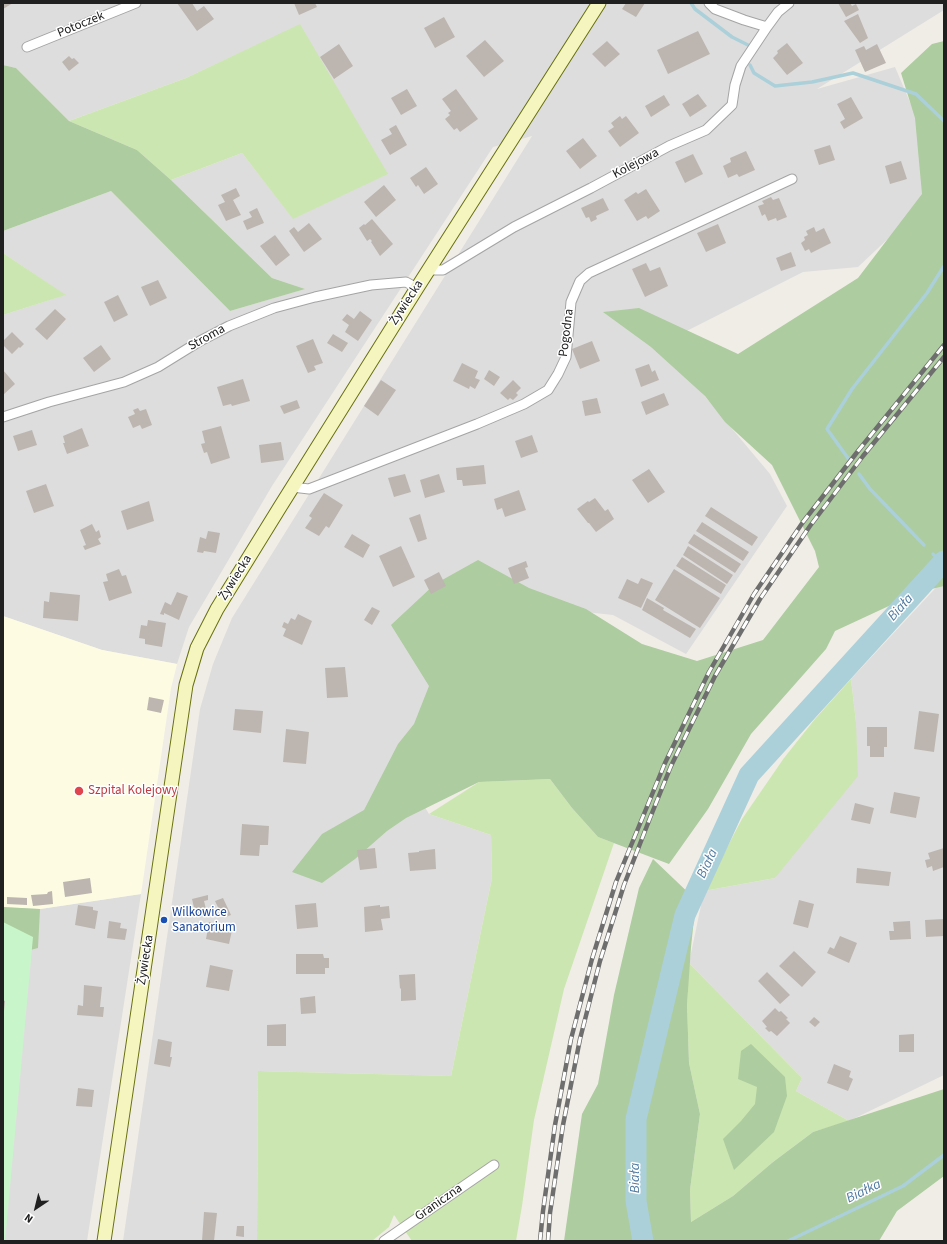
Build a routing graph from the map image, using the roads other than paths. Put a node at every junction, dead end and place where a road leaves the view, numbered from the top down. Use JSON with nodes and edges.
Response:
{"nodes":[{"id":1,"x":136,"y":3,"type":"edge"},
{"id":2,"x":600,"y":3,"type":"edge"},
{"id":3,"x":709,"y":3,"type":"edge"},
{"id":4,"x":789,"y":3,"type":"edge"},
{"id":5,"x":767,"y":27,"type":"junction"},
{"id":6,"x":27,"y":47,"type":"dead end"},
{"id":7,"x":792,"y":179,"type":"dead end"},
{"id":8,"x":429,"y":270,"type":"junction"},
{"id":9,"x":417,"y":288,"type":"junction"},
{"id":10,"x":3,"y":418,"type":"edge"},
{"id":11,"x":292,"y":487,"type":"junction"},
{"id":12,"x":494,"y":1165,"type":"dead end"},
{"id":13,"x":104,"y":1241,"type":"edge"},
{"id":14,"x":384,"y":1241,"type":"edge"}],
"edges":[{"from":1,"to":6,"type":"street","name":"Potoczek"},
{"from":2,"to":8,"type":"main road","name":"Żywiecka"},
{"from":3,"to":5,"type":"street"},
{"from":4,"to":5,"type":"street","name":"Kolejowa"},
{"from":5,"to":8,"type":"street","name":"Kolejowa"},
{"from":7,"to":11,"type":"street","name":"Pogodna"},
{"from":8,"to":9,"type":"main road","name":"Żywiecka"},
{"from":9,"to":10,"type":"street","name":"Stroma"},
{"from":9,"to":11,"type":"main road","name":"Żywiecka"},
{"from":11,"to":13,"type":"main road","name":"Żywiecka"},
{"from":12,"to":14,"type":"street","name":"Graniczna"}]}
